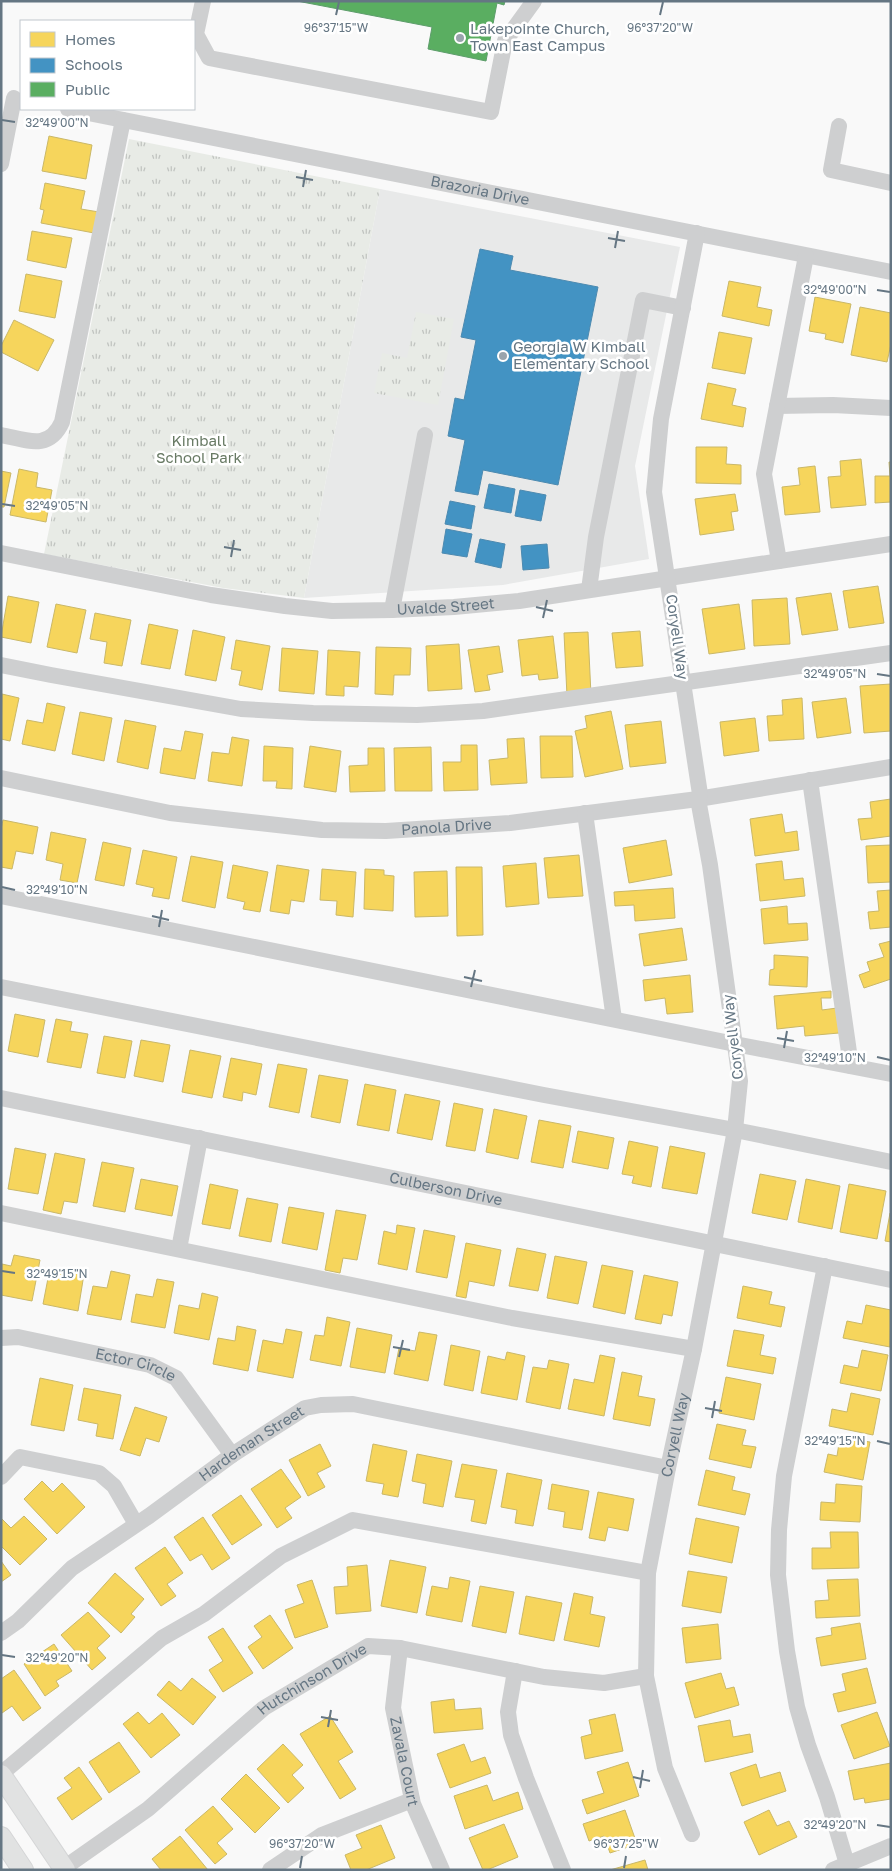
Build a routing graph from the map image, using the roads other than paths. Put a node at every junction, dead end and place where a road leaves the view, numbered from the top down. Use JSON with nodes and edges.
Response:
{"nodes":[{"id":1,"x":203,"y":1,"type":"edge"},
{"id":2,"x":534,"y":1,"type":"edge"},
{"id":3,"x":12,"y":97,"type":"edge"},
{"id":4,"x":73,"y":110,"type":"edge"},
{"id":5,"x":123,"y":120,"type":"junction"},
{"id":6,"x":839,"y":126,"type":"dead end"},
{"id":7,"x":1,"y":164,"type":"edge"},
{"id":8,"x":891,"y":183,"type":"edge"},
{"id":9,"x":697,"y":234,"type":"junction"},
{"id":10,"x":806,"y":256,"type":"junction"},
{"id":11,"x":891,"y":272,"type":"edge"},
{"id":12,"x":683,"y":308,"type":"junction"},
{"id":13,"x":777,"y":406,"type":"junction"},
{"id":14,"x":891,"y":408,"type":"edge"},
{"id":15,"x":1,"y":435,"type":"edge"},
{"id":16,"x":425,"y":435,"type":"dead end"},
{"id":17,"x":891,"y":544,"type":"edge"},
{"id":18,"x":1,"y":553,"type":"edge"},
{"id":19,"x":779,"y":561,"type":"junction"},
{"id":20,"x":668,"y":577,"type":"junction"},
{"id":21,"x":589,"y":590,"type":"junction"},
{"id":22,"x":392,"y":610,"type":"junction"},
{"id":23,"x":891,"y":653,"type":"edge"},
{"id":24,"x":1,"y":665,"type":"edge"},
{"id":25,"x":684,"y":683,"type":"junction"},
{"id":26,"x":891,"y":767,"type":"edge"},
{"id":27,"x":1,"y":778,"type":"edge"},
{"id":28,"x":810,"y":780,"type":"junction"},
{"id":29,"x":698,"y":799,"type":"junction"},
{"id":30,"x":585,"y":813,"type":"junction"},
{"id":31,"x":1,"y":896,"type":"edge"},
{"id":32,"x":1,"y":987,"type":"edge"},
{"id":33,"x":614,"y":1019,"type":"junction"},
{"id":34,"x":735,"y":1044,"type":"junction"},
{"id":35,"x":851,"y":1066,"type":"junction"},
{"id":36,"x":891,"y":1074,"type":"edge"},
{"id":37,"x":1,"y":1098,"type":"edge"},
{"id":38,"x":735,"y":1130,"type":"junction"},
{"id":39,"x":200,"y":1138,"type":"junction"},
{"id":40,"x":891,"y":1162,"type":"edge"},
{"id":41,"x":1,"y":1213,"type":"edge"},
{"id":42,"x":713,"y":1243,"type":"junction"},
{"id":43,"x":179,"y":1250,"type":"junction"},
{"id":44,"x":825,"y":1266,"type":"junction"},
{"id":45,"x":891,"y":1280,"type":"edge"},
{"id":46,"x":1,"y":1338,"type":"edge"},
{"id":47,"x":694,"y":1349,"type":"junction"},
{"id":48,"x":232,"y":1455,"type":"junction"},
{"id":49,"x":668,"y":1468,"type":"junction"},
{"id":50,"x":1,"y":1477,"type":"edge"},
{"id":51,"x":136,"y":1524,"type":"junction"},
{"id":52,"x":648,"y":1573,"type":"junction"},
{"id":53,"x":1,"y":1633,"type":"edge"},
{"id":54,"x":400,"y":1648,"type":"junction"},
{"id":55,"x":515,"y":1671,"type":"junction"},
{"id":56,"x":646,"y":1676,"type":"junction"},
{"id":57,"x":1,"y":1774,"type":"edge"},
{"id":58,"x":412,"y":1800,"type":"junction"},
{"id":59,"x":692,"y":1834,"type":"dead end"},
{"id":60,"x":1,"y":1837,"type":"edge"},
{"id":61,"x":891,"y":1846,"type":"edge"},
{"id":62,"x":840,"y":1867,"type":"edge"},
{"id":63,"x":63,"y":1869,"type":"edge"},
{"id":64,"x":23,"y":1870,"type":"edge"},
{"id":65,"x":270,"y":1870,"type":"edge"},
{"id":66,"x":442,"y":1870,"type":"edge"},
{"id":67,"x":563,"y":1870,"type":"edge"}],
"edges":[{"from":1,"to":2,"type":"street"},
{"from":3,"to":7,"type":"street"},
{"from":4,"to":5,"type":"street","name":"Brazoria Drive"},
{"from":5,"to":9,"type":"street","name":"Brazoria Drive"},
{"from":5,"to":15,"type":"street"},
{"from":6,"to":8,"type":"street"},
{"from":9,"to":10,"type":"street","name":"Brazoria Drive"},
{"from":9,"to":12,"type":"street","name":"Coryell Way"},
{"from":10,"to":11,"type":"street","name":"Brazoria Drive"},
{"from":10,"to":13,"type":"street"},
{"from":12,"to":20,"type":"street","name":"Coryell Way"},
{"from":12,"to":21,"type":"street"},
{"from":13,"to":14,"type":"street"},
{"from":13,"to":19,"type":"street"},
{"from":16,"to":22,"type":"street"},
{"from":17,"to":19,"type":"street","name":"Uvalde Street"},
{"from":18,"to":22,"type":"street","name":"Uvalde Street"},
{"from":19,"to":20,"type":"street","name":"Uvalde Street"},
{"from":20,"to":21,"type":"street","name":"Uvalde Street"},
{"from":20,"to":25,"type":"street","name":"Coryell Way"},
{"from":21,"to":22,"type":"street","name":"Uvalde Street"},
{"from":23,"to":25,"type":"street"},
{"from":24,"to":25,"type":"street"},
{"from":25,"to":29,"type":"street","name":"Coryell Way"},
{"from":26,"to":28,"type":"street","name":"Panola Drive"},
{"from":27,"to":30,"type":"street","name":"Panola Drive"},
{"from":28,"to":29,"type":"street","name":"Panola Drive"},
{"from":28,"to":35,"type":"street"},
{"from":29,"to":30,"type":"street","name":"Panola Drive"},
{"from":29,"to":34,"type":"street","name":"Coryell Way"},
{"from":30,"to":33,"type":"street"},
{"from":31,"to":33,"type":"street"},
{"from":32,"to":38,"type":"street"},
{"from":33,"to":34,"type":"street"},
{"from":34,"to":35,"type":"street"},
{"from":34,"to":38,"type":"street","name":"Coryell Way"},
{"from":35,"to":36,"type":"street"},
{"from":37,"to":39,"type":"street","name":"Culberson Drive"},
{"from":38,"to":40,"type":"street"},
{"from":38,"to":42,"type":"street","name":"Coryell Way"},
{"from":39,"to":42,"type":"street","name":"Culberson Drive"},
{"from":39,"to":43,"type":"street"},
{"from":41,"to":43,"type":"street"},
{"from":42,"to":44,"type":"street","name":"Culberson Drive"},
{"from":42,"to":47,"type":"street","name":"Coryell Way"},
{"from":43,"to":47,"type":"street"},
{"from":44,"to":45,"type":"street","name":"Culberson Drive"},
{"from":44,"to":62,"type":"street"},
{"from":46,"to":48,"type":"street","name":"Ector Circle"},
{"from":47,"to":49,"type":"street","name":"Coryell Way"},
{"from":48,"to":49,"type":"street","name":"Hardeman Street"},
{"from":48,"to":51,"type":"street","name":"Hardeman Street"},
{"from":49,"to":52,"type":"street","name":"Coryell Way"},
{"from":50,"to":51,"type":"street"},
{"from":51,"to":53,"type":"street","name":"Hardeman Street"},
{"from":52,"to":56,"type":"street","name":"Coryell Way"},
{"from":52,"to":57,"type":"street"},
{"from":54,"to":55,"type":"street","name":"Hutchinson Drive"},
{"from":54,"to":58,"type":"street","name":"Zavala Court"},
{"from":54,"to":63,"type":"street","name":"Hutchinson Drive"},
{"from":55,"to":56,"type":"street","name":"Hutchinson Drive"},
{"from":55,"to":67,"type":"street"},
{"from":56,"to":59,"type":"street","name":"Coryell Way"},
{"from":57,"to":63,"type":"main road"},
{"from":58,"to":65,"type":"street"},
{"from":58,"to":66,"type":"street","name":"Zavala Court"},
{"from":60,"to":64,"type":"main road"},
{"from":61,"to":62,"type":"street"}]}
